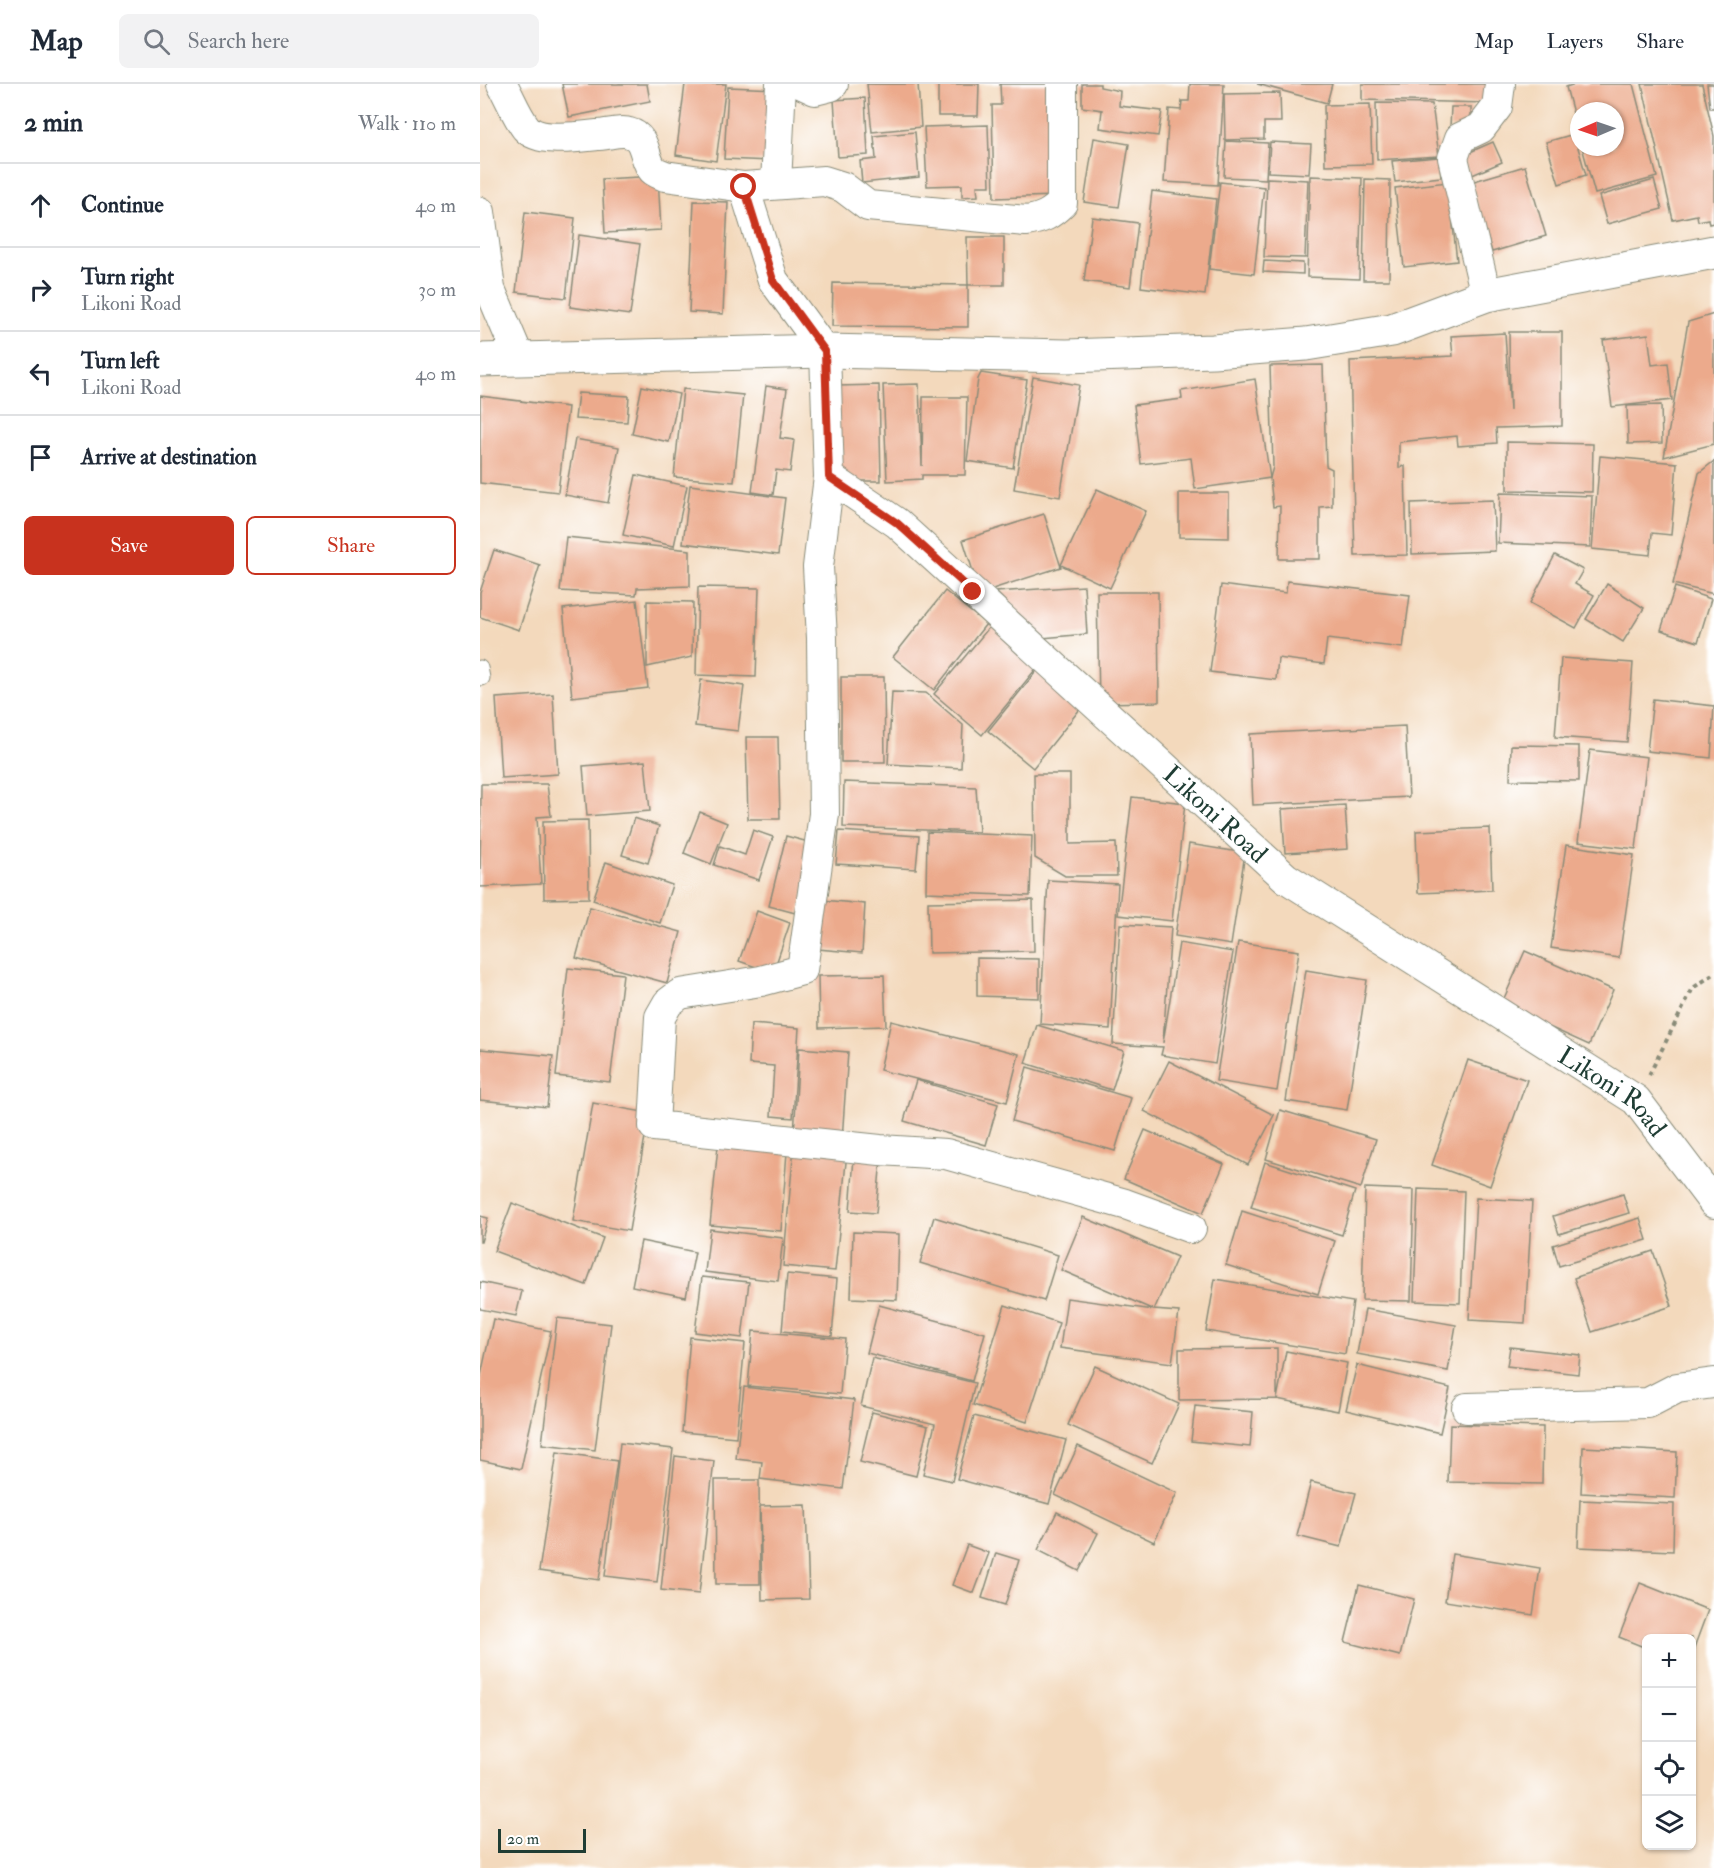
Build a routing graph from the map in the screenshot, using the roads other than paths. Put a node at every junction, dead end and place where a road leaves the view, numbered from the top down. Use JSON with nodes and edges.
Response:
{"nodes":[{"id":1,"x":501,"y":84,"type":"edge"},
{"id":2,"x":781,"y":84,"type":"edge"},
{"id":3,"x":802,"y":84,"type":"edge"},
{"id":4,"x":832,"y":84,"type":"edge"},
{"id":5,"x":1062,"y":84,"type":"edge"},
{"id":6,"x":1500,"y":84,"type":"edge"},
{"id":7,"x":776,"y":183,"type":"junction"},
{"id":8,"x":744,"y":187,"type":"junction"},
{"id":9,"x":480,"y":212,"type":"edge"},
{"id":10,"x":1714,"y":252,"type":"edge"},
{"id":11,"x":1486,"y":295,"type":"junction"},
{"id":12,"x":825,"y":351,"type":"junction"},
{"id":13,"x":480,"y":360,"type":"edge"},
{"id":14,"x":520,"y":360,"type":"junction"},
{"id":15,"x":829,"y":477,"type":"junction"},
{"id":16,"x":1714,"y":1203,"type":"edge"},
{"id":17,"x":1191,"y":1228,"type":"dead end"},
{"id":18,"x":1714,"y":1383,"type":"edge"},
{"id":19,"x":1467,"y":1408,"type":"dead end"}],
"edges":[{"from":1,"to":8,"type":"street"},
{"from":2,"to":7,"type":"street"},
{"from":3,"to":4,"type":"street"},
{"from":5,"to":7,"type":"street"},
{"from":6,"to":11,"type":"street"},
{"from":7,"to":8,"type":"street"},
{"from":8,"to":12,"type":"street"},
{"from":9,"to":14,"type":"street"},
{"from":10,"to":11,"type":"street"},
{"from":11,"to":12,"type":"street"},
{"from":12,"to":14,"type":"street"},
{"from":12,"to":15,"type":"street"},
{"from":13,"to":14,"type":"street"},
{"from":15,"to":16,"type":"street","name":"Likoni Road"},
{"from":15,"to":17,"type":"street"},
{"from":18,"to":19,"type":"street"}]}
